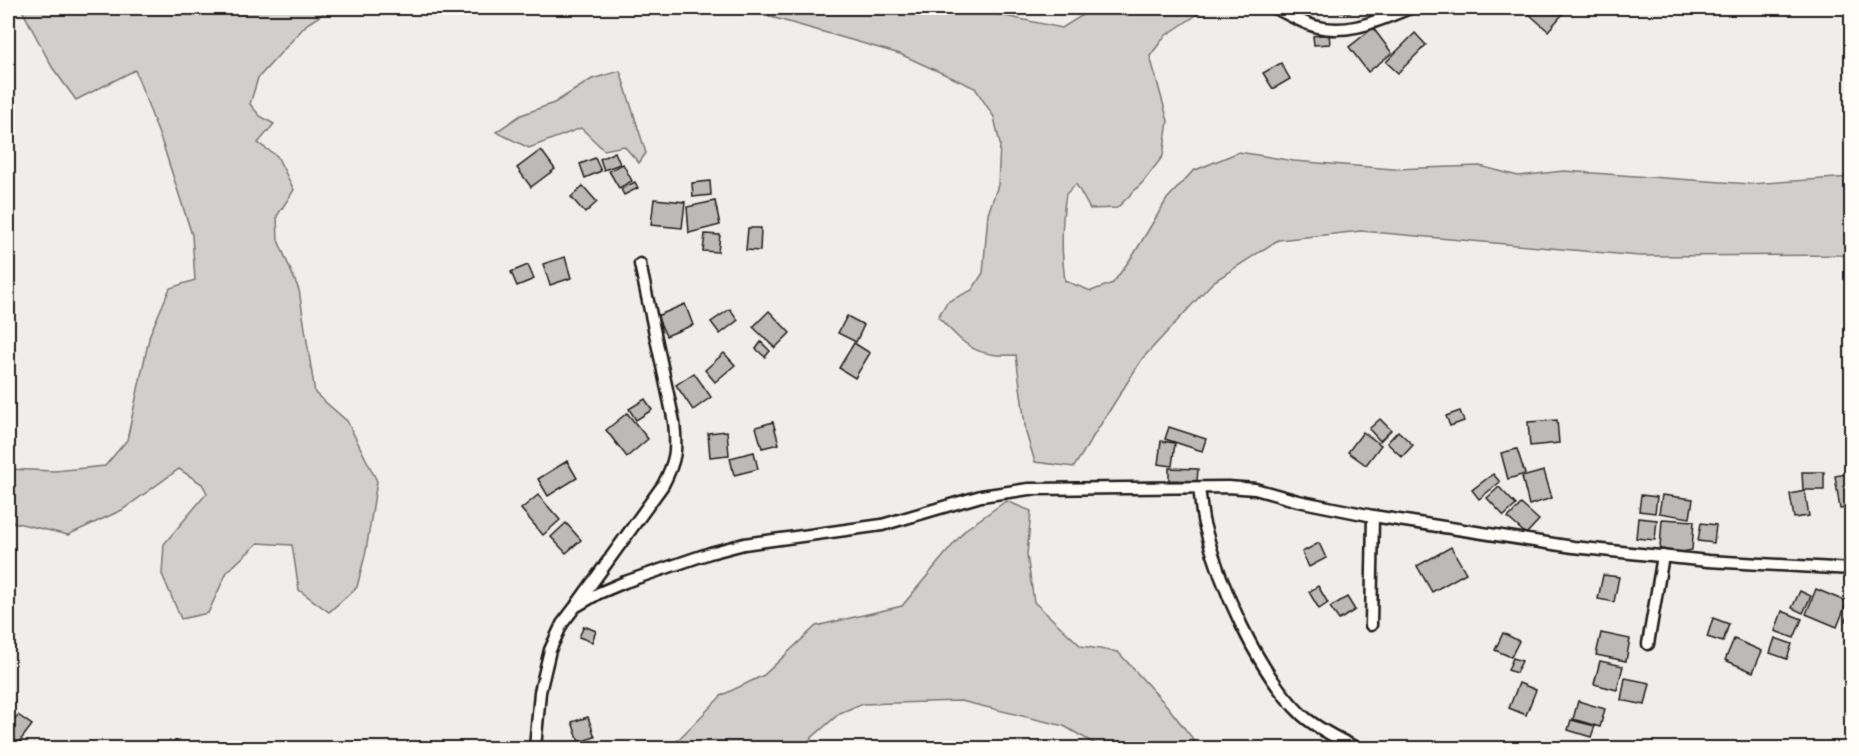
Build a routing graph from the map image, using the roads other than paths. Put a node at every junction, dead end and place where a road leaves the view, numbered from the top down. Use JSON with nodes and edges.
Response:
{"nodes":[{"id":1,"x":1274,"y":8,"type":"edge"},
{"id":2,"x":1410,"y":8,"type":"edge"},
{"id":3,"x":640,"y":264,"type":"dead end"},
{"id":4,"x":1199,"y":488,"type":"junction"},
{"id":5,"x":1373,"y":516,"type":"junction"},
{"id":6,"x":1663,"y":556,"type":"junction"},
{"id":7,"x":1851,"y":569,"type":"edge"},
{"id":8,"x":575,"y":607,"type":"junction"},
{"id":9,"x":1371,"y":625,"type":"dead end"},
{"id":10,"x":1648,"y":644,"type":"dead end"},
{"id":11,"x":535,"y":748,"type":"edge"},
{"id":12,"x":1357,"y":748,"type":"edge"}],
"edges":[{"from":1,"to":2,"type":"street"},
{"from":3,"to":8,"type":"street"},
{"from":4,"to":5,"type":"street"},
{"from":4,"to":8,"type":"street"},
{"from":4,"to":12,"type":"street"},
{"from":5,"to":6,"type":"street"},
{"from":5,"to":9,"type":"street"},
{"from":6,"to":7,"type":"street"},
{"from":6,"to":10,"type":"street"},
{"from":8,"to":11,"type":"street"}]}
